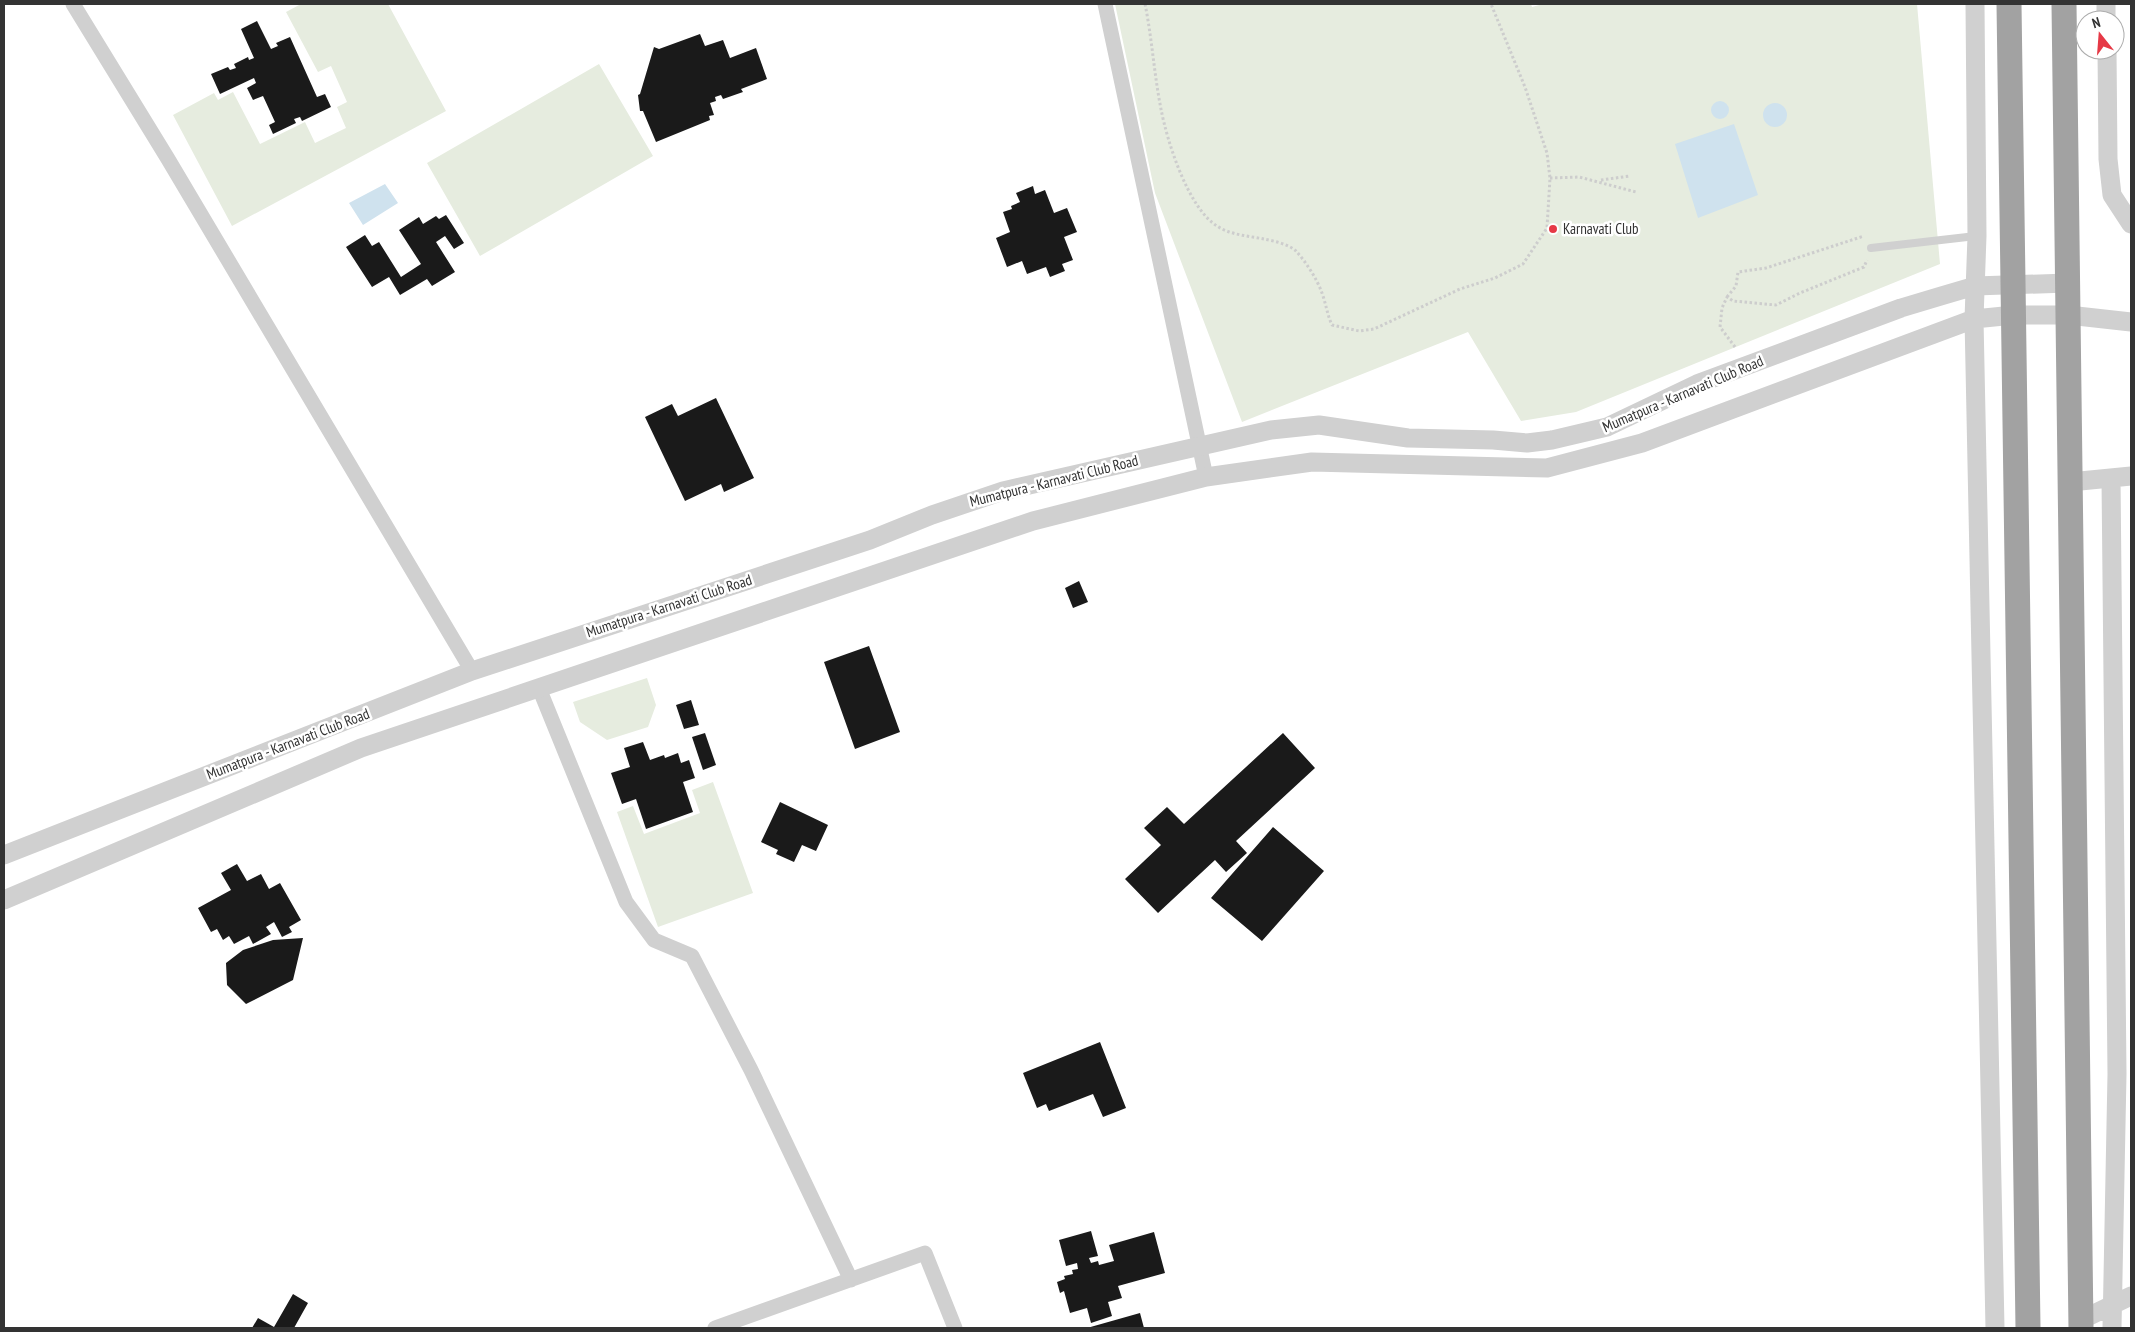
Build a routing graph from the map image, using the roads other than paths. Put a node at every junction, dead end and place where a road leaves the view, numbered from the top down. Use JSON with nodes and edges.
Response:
{"nodes":[{"id":1,"x":74,"y":4,"type":"edge"},
{"id":2,"x":1104,"y":4,"type":"edge"},
{"id":3,"x":1975,"y":4,"type":"edge"},
{"id":4,"x":2009,"y":4,"type":"edge"},
{"id":5,"x":2064,"y":4,"type":"edge"},
{"id":6,"x":2107,"y":60,"type":"edge"},
{"id":7,"x":2131,"y":224,"type":"edge"},
{"id":8,"x":1977,"y":236,"type":"junction"},
{"id":9,"x":1872,"y":248,"type":"road end"},
{"id":10,"x":2068,"y":283,"type":"junction"},
{"id":11,"x":2014,"y":284,"type":"junction"},
{"id":12,"x":1975,"y":286,"type":"junction"},
{"id":13,"x":2068,"y":314,"type":"junction"},
{"id":14,"x":2014,"y":315,"type":"junction"},
{"id":15,"x":1974,"y":319,"type":"junction"},
{"id":16,"x":2131,"y":322,"type":"edge"},
{"id":17,"x":1198,"y":446,"type":"junction"},
{"id":18,"x":2131,"y":476,"type":"edge"},
{"id":19,"x":1206,"y":477,"type":"junction"},
{"id":20,"x":2111,"y":479,"type":"junction"},
{"id":21,"x":2070,"y":482,"type":"junction"},
{"id":22,"x":472,"y":672,"type":"junction"},
{"id":23,"x":539,"y":688,"type":"junction"},
{"id":24,"x":4,"y":855,"type":"edge"},
{"id":25,"x":4,"y":900,"type":"edge"},
{"id":26,"x":851,"y":1280,"type":"junction"},
{"id":27,"x":2131,"y":1296,"type":"edge"},
{"id":28,"x":2111,"y":1306,"type":"junction"},
{"id":29,"x":2081,"y":1324,"type":"edge"},
{"id":30,"x":715,"y":1328,"type":"edge"},
{"id":31,"x":955,"y":1328,"type":"edge"},
{"id":32,"x":1995,"y":1328,"type":"edge"},
{"id":33,"x":2028,"y":1328,"type":"edge"},
{"id":34,"x":2112,"y":1328,"type":"edge"}],
"edges":[{"from":1,"to":22,"type":"street"},
{"from":2,"to":17,"type":"street"},
{"from":3,"to":8,"type":"street"},
{"from":4,"to":11,"type":"highway"},
{"from":5,"to":10,"type":"highway"},
{"from":6,"to":7,"type":"street"},
{"from":8,"to":9,"type":"lane"},
{"from":8,"to":12,"type":"street"},
{"from":10,"to":11,"type":"street","name":"Mumatpura - Karnavati Club Road"},
{"from":10,"to":13,"type":"highway"},
{"from":11,"to":12,"type":"street","name":"Mumatpura - Karnavati Club Road"},
{"from":11,"to":14,"type":"highway"},
{"from":12,"to":15,"type":"street"},
{"from":12,"to":17,"type":"street","name":"Mumatpura - Karnavati Club Road"},
{"from":13,"to":14,"type":"street","name":"Mumatpura - Karnavati Club Road"},
{"from":13,"to":16,"type":"street","name":"Mumatpura - Karnavati Club Road"},
{"from":13,"to":21,"type":"highway"},
{"from":14,"to":15,"type":"street","name":"Mumatpura - Karnavati Club Road"},
{"from":14,"to":33,"type":"highway"},
{"from":15,"to":19,"type":"street","name":"Mumatpura - Karnavati Club Road"},
{"from":15,"to":32,"type":"street"},
{"from":17,"to":19,"type":"street"},
{"from":17,"to":22,"type":"street","name":"Mumatpura - Karnavati Club Road"},
{"from":18,"to":20,"type":"street"},
{"from":19,"to":23,"type":"street","name":"Mumatpura - Karnavati Club Road"},
{"from":20,"to":21,"type":"street"},
{"from":20,"to":28,"type":"street"},
{"from":21,"to":29,"type":"highway"},
{"from":22,"to":24,"type":"street","name":"Mumatpura - Karnavati Club Road"},
{"from":23,"to":25,"type":"street","name":"Mumatpura - Karnavati Club Road"},
{"from":23,"to":26,"type":"street"},
{"from":26,"to":30,"type":"street"},
{"from":26,"to":31,"type":"street"},
{"from":27,"to":28,"type":"street"},
{"from":28,"to":29,"type":"street"},
{"from":28,"to":34,"type":"street"}]}
